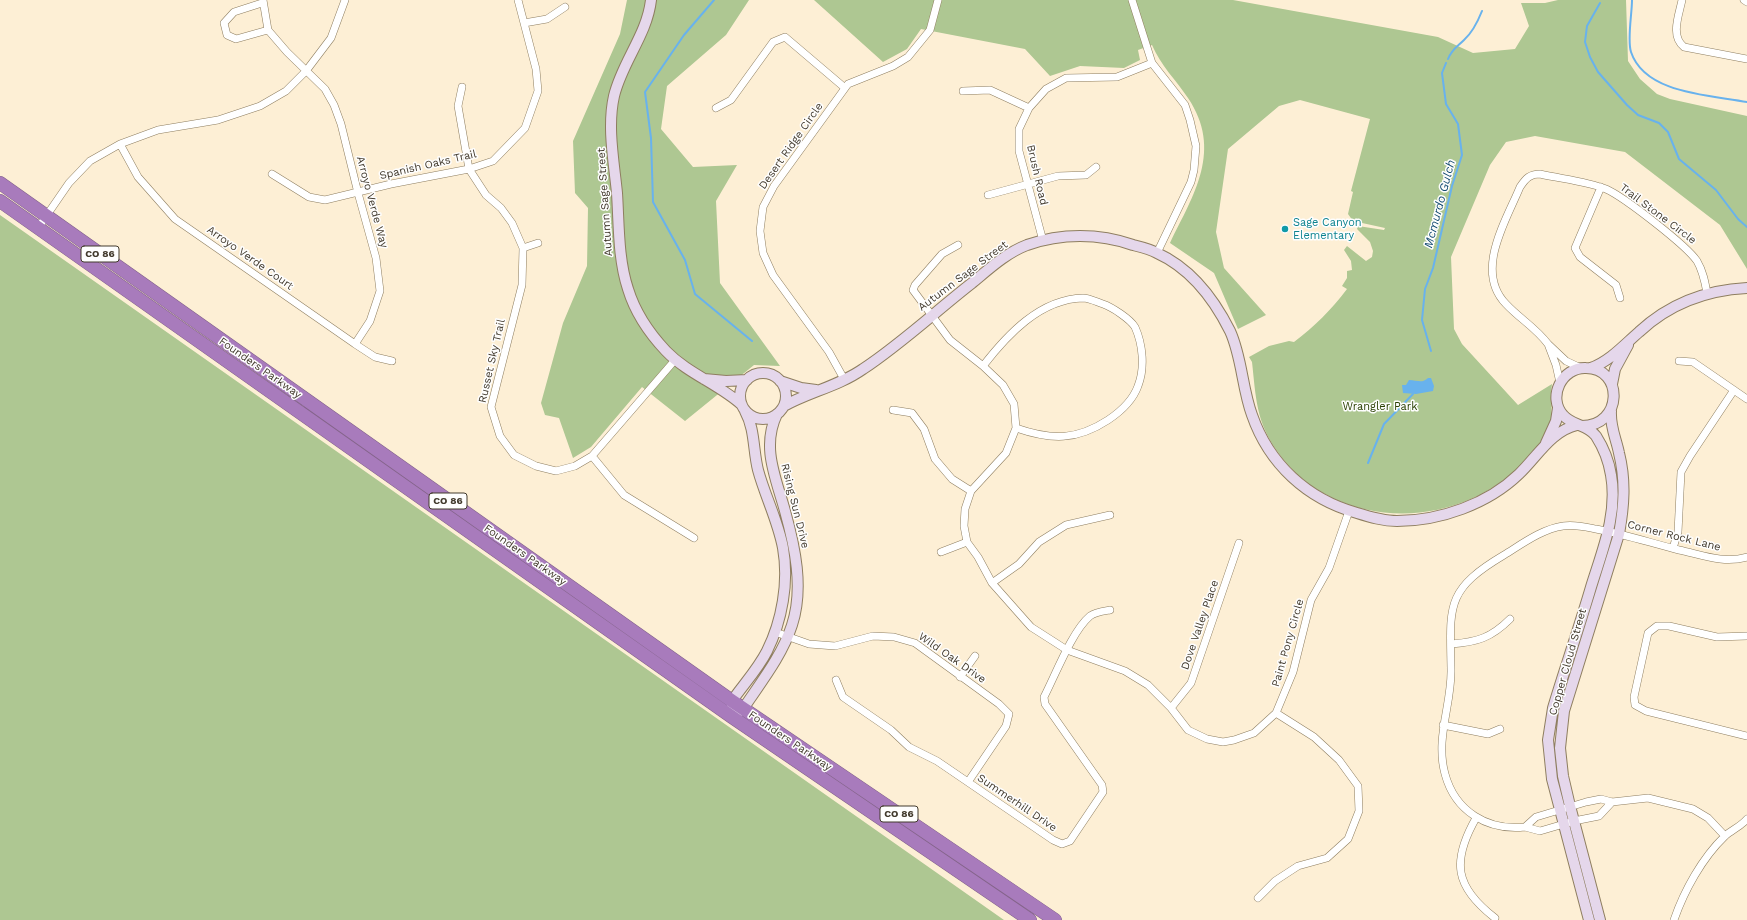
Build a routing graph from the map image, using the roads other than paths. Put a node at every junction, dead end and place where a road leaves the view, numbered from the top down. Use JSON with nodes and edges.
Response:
{"nodes":[{"id":1,"x":345,"y":0,"type":"edge"},
{"id":2,"x":518,"y":0,"type":"edge"},
{"id":3,"x":652,"y":0,"type":"edge"},
{"id":4,"x":938,"y":0,"type":"edge"},
{"id":5,"x":1132,"y":0,"type":"edge"},
{"id":6,"x":1682,"y":0,"type":"edge"},
{"id":7,"x":1744,"y":0,"type":"edge"},
{"id":8,"x":262,"y":2,"type":"edge"},
{"id":9,"x":1747,"y":2,"type":"edge"},
{"id":10,"x":565,"y":7,"type":"dead end"},
{"id":11,"x":524,"y":23,"type":"junction"},
{"id":12,"x":268,"y":30,"type":"junction"},
{"id":13,"x":1747,"y":59,"type":"edge"},
{"id":14,"x":1152,"y":63,"type":"junction"},
{"id":15,"x":306,"y":71,"type":"junction"},
{"id":16,"x":462,"y":87,"type":"dead end"},
{"id":17,"x":845,"y":88,"type":"junction"},
{"id":18,"x":963,"y":91,"type":"dead end"},
{"id":19,"x":716,"y":108,"type":"dead end"},
{"id":20,"x":1029,"y":108,"type":"junction"},
{"id":21,"x":120,"y":144,"type":"junction"},
{"id":22,"x":1096,"y":167,"type":"dead end"},
{"id":23,"x":469,"y":169,"type":"junction"},
{"id":24,"x":272,"y":174,"type":"dead end"},
{"id":25,"x":0,"y":183,"type":"edge"},
{"id":26,"x":1026,"y":184,"type":"junction"},
{"id":27,"x":1601,"y":187,"type":"junction"},
{"id":28,"x":358,"y":193,"type":"junction"},
{"id":29,"x":988,"y":195,"type":"dead end"},
{"id":30,"x":0,"y":201,"type":"edge"},
{"id":31,"x":47,"y":216,"type":"junction"},
{"id":32,"x":38,"y":228,"type":"junction"},
{"id":33,"x":1043,"y":241,"type":"junction"},
{"id":34,"x":538,"y":243,"type":"dead end"},
{"id":35,"x":958,"y":245,"type":"dead end"},
{"id":36,"x":523,"y":248,"type":"junction"},
{"id":37,"x":1157,"y":253,"type":"junction"},
{"id":38,"x":1747,"y":288,"type":"edge"},
{"id":39,"x":1707,"y":293,"type":"junction"},
{"id":40,"x":1620,"y":298,"type":"dead end"},
{"id":41,"x":932,"y":315,"type":"junction"},
{"id":42,"x":1631,"y":340,"type":"junction"},
{"id":43,"x":355,"y":344,"type":"junction"},
{"id":44,"x":1548,"y":344,"type":"junction"},
{"id":45,"x":675,"y":360,"type":"junction"},
{"id":46,"x":392,"y":361,"type":"dead end"},
{"id":47,"x":1679,"y":361,"type":"dead end"},
{"id":48,"x":983,"y":366,"type":"junction"},
{"id":49,"x":1586,"y":368,"type":"junction"},
{"id":50,"x":702,"y":379,"type":"junction"},
{"id":51,"x":844,"y":379,"type":"junction"},
{"id":52,"x":747,"y":380,"type":"junction"},
{"id":53,"x":780,"y":381,"type":"junction"},
{"id":54,"x":1560,"y":383,"type":"junction"},
{"id":55,"x":1612,"y":384,"type":"junction"},
{"id":56,"x":818,"y":390,"type":"junction"},
{"id":57,"x":1734,"y":390,"type":"junction"},
{"id":58,"x":1747,"y":399,"type":"edge"},
{"id":59,"x":744,"y":408,"type":"junction"},
{"id":60,"x":1558,"y":408,"type":"junction"},
{"id":61,"x":780,"y":410,"type":"junction"},
{"id":62,"x":893,"y":410,"type":"dead end"},
{"id":63,"x":1611,"y":411,"type":"junction"},
{"id":64,"x":1580,"y":425,"type":"junction"},
{"id":65,"x":1016,"y":428,"type":"junction"},
{"id":66,"x":1545,"y":445,"type":"junction"},
{"id":67,"x":592,"y":456,"type":"junction"},
{"id":68,"x":971,"y":491,"type":"junction"},
{"id":69,"x":1348,"y":511,"type":"junction"},
{"id":70,"x":1110,"y":515,"type":"dead end"},
{"id":71,"x":1608,"y":531,"type":"junction"},
{"id":72,"x":1619,"y":534,"type":"junction"},
{"id":73,"x":694,"y":538,"type":"dead end"},
{"id":74,"x":967,"y":542,"type":"junction"},
{"id":75,"x":1239,"y":543,"type":"dead end"},
{"id":76,"x":1673,"y":548,"type":"junction"},
{"id":77,"x":941,"y":552,"type":"dead end"},
{"id":78,"x":1747,"y":557,"type":"edge"},
{"id":79,"x":992,"y":583,"type":"junction"},
{"id":80,"x":1110,"y":610,"type":"dead end"},
{"id":81,"x":1510,"y":619,"type":"dead end"},
{"id":82,"x":775,"y":632,"type":"junction"},
{"id":83,"x":1747,"y":636,"type":"edge"},
{"id":84,"x":787,"y":637,"type":"junction"},
{"id":85,"x":1451,"y":644,"type":"junction"},
{"id":86,"x":1067,"y":650,"type":"junction"},
{"id":87,"x":974,"y":656,"type":"dead end"},
{"id":88,"x":960,"y":677,"type":"junction"},
{"id":89,"x":836,"y":680,"type":"dead end"},
{"id":90,"x":738,"y":705,"type":"junction"},
{"id":91,"x":1171,"y":708,"type":"junction"},
{"id":92,"x":1276,"y":713,"type":"junction"},
{"id":93,"x":732,"y":717,"type":"junction"},
{"id":94,"x":1443,"y":725,"type":"junction"},
{"id":95,"x":1500,"y":729,"type":"dead end"},
{"id":96,"x":1747,"y":736,"type":"edge"},
{"id":97,"x":968,"y":782,"type":"junction"},
{"id":98,"x":1612,"y":802,"type":"junction"},
{"id":99,"x":1565,"y":808,"type":"junction"},
{"id":100,"x":1476,"y":818,"type":"junction"},
{"id":101,"x":1747,"y":819,"type":"edge"},
{"id":102,"x":1574,"y":821,"type":"junction"},
{"id":103,"x":1564,"y":824,"type":"junction"},
{"id":104,"x":1525,"y":827,"type":"junction"},
{"id":105,"x":1725,"y":836,"type":"junction"},
{"id":106,"x":1258,"y":898,"type":"dead end"},
{"id":107,"x":1495,"y":918,"type":"dead end"},
{"id":108,"x":1030,"y":920,"type":"edge"},
{"id":109,"x":1055,"y":920,"type":"edge"},
{"id":110,"x":1589,"y":920,"type":"edge"},
{"id":111,"x":1600,"y":920,"type":"edge"},
{"id":112,"x":1674,"y":920,"type":"edge"}],
"edges":[{"from":1,"to":15,"type":"street"},
{"from":2,"to":11,"type":"street","name":"Spanish Oaks Trail"},
{"from":3,"to":45,"type":"street","name":"Autumn Sage Street"},
{"from":4,"to":17,"type":"street","name":"Desert Ridge Circle"},
{"from":5,"to":14,"type":"street"},
{"from":6,"to":13,"type":"street"},
{"from":7,"to":9,"type":"street"},
{"from":8,"to":12,"type":"street"},
{"from":8,"to":12,"type":"street"},
{"from":10,"to":11,"type":"street"},
{"from":11,"to":23,"type":"street","name":"Spanish Oaks Trail"},
{"from":12,"to":15,"type":"street","name":"Arroyo Verde Way"},
{"from":14,"to":20,"type":"street","name":"Brush Road"},
{"from":14,"to":37,"type":"street"},
{"from":15,"to":21,"type":"street"},
{"from":15,"to":28,"type":"street","name":"Arroyo Verde Way"},
{"from":16,"to":23,"type":"street"},
{"from":17,"to":19,"type":"street"},
{"from":17,"to":51,"type":"street","name":"Desert Ridge Circle"},
{"from":18,"to":20,"type":"street"},
{"from":20,"to":26,"type":"street","name":"Brush Road"},
{"from":21,"to":31,"type":"street"},
{"from":21,"to":43,"type":"street","name":"Arroyo Verde Court"},
{"from":22,"to":26,"type":"street"},
{"from":23,"to":28,"type":"street","name":"Spanish Oaks Trail"},
{"from":23,"to":36,"type":"street","name":"Russet Sky Trail"},
{"from":24,"to":28,"type":"street","name":"Spanish Oaks Trail"},
{"from":25,"to":31,"type":"highway","name":"Founders Parkway","number":"CO 86"},
{"from":26,"to":29,"type":"street"},
{"from":26,"to":33,"type":"street","name":"Brush Road"},
{"from":27,"to":39,"type":"street","name":"Trail Stone Circle"},
{"from":27,"to":40,"type":"street"},
{"from":27,"to":44,"type":"street","name":"Trail Stone Circle"},
{"from":28,"to":43,"type":"street","name":"Arroyo Verde Way"},
{"from":30,"to":32,"type":"highway","name":"Founders Parkway","number":"CO 86"},
{"from":31,"to":32,"type":"street"},
{"from":31,"to":90,"type":"highway","name":"Founders Parkway","number":"CO 86"},
{"from":32,"to":93,"type":"highway","name":"Founders Parkway","number":"CO 86"},
{"from":33,"to":37,"type":"street","name":"Autumn Sage Street"},
{"from":33,"to":41,"type":"street","name":"Autumn Sage Street"},
{"from":34,"to":36,"type":"street"},
{"from":35,"to":41,"type":"street","name":"Paint Pony Circle"},
{"from":36,"to":67,"type":"street","name":"Russet Sky Trail"},
{"from":37,"to":69,"type":"street","name":"Autumn Sage Street"},
{"from":38,"to":39,"type":"street"},
{"from":39,"to":42,"type":"street"},
{"from":41,"to":48,"type":"street","name":"Paint Pony Circle"},
{"from":41,"to":51,"type":"street","name":"Autumn Sage Street"},
{"from":42,"to":49,"type":"street"},
{"from":42,"to":55,"type":"street"},
{"from":43,"to":46,"type":"street","name":"Arroyo Verde Court"},
{"from":44,"to":49,"type":"street","name":"Trail Stone Circle"},
{"from":44,"to":54,"type":"street","name":"Trail Stone Circle"},
{"from":45,"to":50,"type":"street","name":"Autumn Sage Street"},
{"from":45,"to":67,"type":"street","name":"Russet Sky Trail"},
{"from":47,"to":57,"type":"street"},
{"from":48,"to":65,"type":"street","name":"Paint Pony Circle"},
{"from":48,"to":65,"type":"street"},
{"from":49,"to":54,"type":"street"},
{"from":49,"to":55,"type":"street"},
{"from":50,"to":52,"type":"street"},
{"from":50,"to":59,"type":"street","name":"Autumn Sage Street"},
{"from":51,"to":56,"type":"street","name":"Autumn Sage Street"},
{"from":52,"to":53,"type":"street"},
{"from":52,"to":59,"type":"street"},
{"from":53,"to":56,"type":"street"},
{"from":53,"to":61,"type":"street"},
{"from":54,"to":60,"type":"street"},
{"from":55,"to":63,"type":"street"},
{"from":56,"to":61,"type":"street","name":"Autumn Sage Street"},
{"from":57,"to":58,"type":"street"},
{"from":57,"to":76,"type":"street"},
{"from":59,"to":61,"type":"street"},
{"from":59,"to":82,"type":"street","name":"Rising Sun Drive"},
{"from":60,"to":64,"type":"street"},
{"from":60,"to":66,"type":"street","name":"Autumn Sage Street"},
{"from":61,"to":84,"type":"street","name":"Rising Sun Drive"},
{"from":62,"to":68,"type":"street"},
{"from":63,"to":64,"type":"street"},
{"from":63,"to":72,"type":"street","name":"Copper Cloud Street"},
{"from":64,"to":66,"type":"street","name":"Autumn Sage Street"},
{"from":64,"to":71,"type":"street","name":"Copper Cloud Street"},
{"from":65,"to":68,"type":"street","name":"Paint Pony Circle"},
{"from":66,"to":69,"type":"street","name":"Autumn Sage Street"},
{"from":67,"to":73,"type":"street"},
{"from":68,"to":74,"type":"street","name":"Paint Pony Circle"},
{"from":69,"to":92,"type":"street","name":"Paint Pony Circle"},
{"from":70,"to":79,"type":"street"},
{"from":71,"to":72,"type":"street","name":"Corner Rock Lane"},
{"from":71,"to":85,"type":"street","name":"Corner Rock Lane"},
{"from":71,"to":99,"type":"street","name":"Copper Cloud Street"},
{"from":72,"to":76,"type":"street","name":"Corner Rock Lane"},
{"from":72,"to":99,"type":"street","name":"Copper Cloud Street"},
{"from":74,"to":77,"type":"street"},
{"from":74,"to":79,"type":"street","name":"Paint Pony Circle"},
{"from":75,"to":91,"type":"street","name":"Dove Valley Place"},
{"from":76,"to":78,"type":"street","name":"Corner Rock Lane"},
{"from":79,"to":86,"type":"street","name":"Paint Pony Circle"},
{"from":80,"to":86,"type":"street"},
{"from":81,"to":85,"type":"street"},
{"from":82,"to":84,"type":"street","name":"Wild Oak Drive"},
{"from":82,"to":90,"type":"street","name":"Rising Sun Drive"},
{"from":83,"to":96,"type":"street"},
{"from":84,"to":88,"type":"street","name":"Wild Oak Drive"},
{"from":84,"to":90,"type":"street","name":"Rising Sun Drive"},
{"from":85,"to":94,"type":"street","name":"Corner Rock Lane"},
{"from":86,"to":91,"type":"street","name":"Paint Pony Circle"},
{"from":86,"to":97,"type":"street","name":"Summerhill Drive"},
{"from":87,"to":88,"type":"street"},
{"from":88,"to":97,"type":"street","name":"Wild Oak Drive"},
{"from":89,"to":97,"type":"street","name":"Summerhill Drive"},
{"from":90,"to":93,"type":"street","name":"Rising Sun Drive"},
{"from":90,"to":109,"type":"highway","name":"Founders Parkway","number":"CO 86"},
{"from":91,"to":92,"type":"street","name":"Paint Pony Circle"},
{"from":92,"to":106,"type":"street"},
{"from":93,"to":108,"type":"highway","name":"Founders Parkway","number":"CO 86"},
{"from":94,"to":95,"type":"street"},
{"from":94,"to":100,"type":"street","name":"Corner Rock Lane"},
{"from":98,"to":99,"type":"street"},
{"from":98,"to":102,"type":"street","name":"Corner Rock Lane"},
{"from":98,"to":105,"type":"street"},
{"from":99,"to":102,"type":"street","name":"Copper Cloud Street"},
{"from":99,"to":103,"type":"street","name":"Copper Cloud Street"},
{"from":99,"to":104,"type":"street"},
{"from":100,"to":104,"type":"street","name":"Corner Rock Lane"},
{"from":100,"to":107,"type":"street"},
{"from":101,"to":105,"type":"street"},
{"from":102,"to":103,"type":"street","name":"Corner Rock Lane"},
{"from":102,"to":111,"type":"street","name":"Copper Cloud Street"},
{"from":103,"to":104,"type":"street","name":"Corner Rock Lane"},
{"from":103,"to":110,"type":"street","name":"Copper Cloud Street"},
{"from":105,"to":112,"type":"street"}]}
